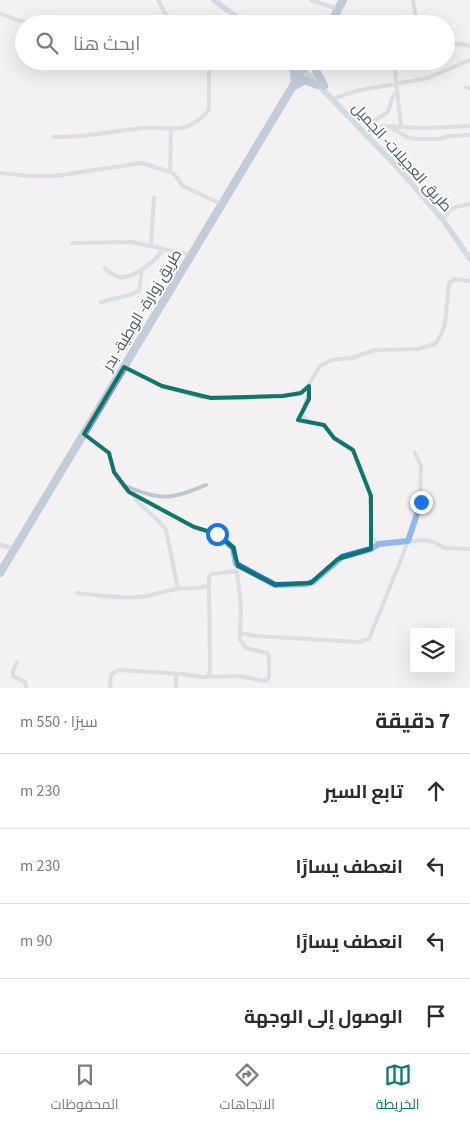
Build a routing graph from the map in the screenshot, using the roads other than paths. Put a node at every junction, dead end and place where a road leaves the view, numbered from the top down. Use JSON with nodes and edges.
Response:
{"nodes":[{"id":1,"x":158,"y":0,"type":"edge"},
{"id":2,"x":214,"y":0,"type":"edge"},
{"id":3,"x":310,"y":0,"type":"edge"},
{"id":4,"x":343,"y":0,"type":"edge"},
{"id":5,"x":413,"y":0,"type":"edge"},
{"id":6,"x":323,"y":2,"type":"edge"},
{"id":7,"x":221,"y":3,"type":"edge"},
{"id":8,"x":338,"y":9,"type":"junction"},
{"id":9,"x":0,"y":13,"type":"edge"},
{"id":10,"x":166,"y":15,"type":"edge"},
{"id":11,"x":235,"y":15,"type":"edge"},
{"id":12,"x":335,"y":15,"type":"edge"},
{"id":13,"x":416,"y":15,"type":"edge"},
{"id":14,"x":15,"y":20,"type":"edge"},
{"id":15,"x":455,"y":44,"type":"edge"},
{"id":16,"x":470,"y":46,"type":"edge"},
{"id":17,"x":470,"y":60,"type":"edge"},
{"id":18,"x":455,"y":66,"type":"edge"},
{"id":19,"x":209,"y":70,"type":"edge"},
{"id":20,"x":293,"y":70,"type":"edge"},
{"id":21,"x":303,"y":70,"type":"edge"},
{"id":22,"x":309,"y":70,"type":"edge"},
{"id":23,"x":316,"y":70,"type":"edge"},
{"id":24,"x":395,"y":70,"type":"edge"},
{"id":25,"x":447,"y":70,"type":"edge"},
{"id":26,"x":396,"y":84,"type":"junction"},
{"id":27,"x":293,"y":85,"type":"junction"},
{"id":28,"x":320,"y":86,"type":"junction"},
{"id":29,"x":396,"y":93,"type":"junction"},
{"id":30,"x":331,"y":98,"type":"junction"},
{"id":31,"x":388,"y":126,"type":"junction"},
{"id":32,"x":470,"y":126,"type":"edge"},
{"id":33,"x":400,"y":127,"type":"junction"},
{"id":34,"x":448,"y":128,"type":"junction"},
{"id":35,"x":171,"y":130,"type":"junction"},
{"id":36,"x":370,"y":134,"type":"junction"},
{"id":37,"x":470,"y":135,"type":"edge"},
{"id":38,"x":450,"y":136,"type":"junction"},
{"id":39,"x":54,"y":137,"type":"dead end"},
{"id":40,"x":170,"y":172,"type":"junction"},
{"id":41,"x":0,"y":173,"type":"edge"},
{"id":42,"x":154,"y":198,"type":"dead end"},
{"id":43,"x":221,"y":204,"type":"junction"},
{"id":44,"x":470,"y":204,"type":"edge"},
{"id":45,"x":443,"y":220,"type":"junction"},
{"id":46,"x":72,"y":243,"type":"dead end"},
{"id":47,"x":151,"y":246,"type":"junction"},
{"id":48,"x":162,"y":249,"type":"junction"},
{"id":49,"x":191,"y":255,"type":"junction"},
{"id":50,"x":470,"y":259,"type":"edge"},
{"id":51,"x":104,"y":268,"type":"dead end"},
{"id":52,"x":142,"y":269,"type":"junction"},
{"id":53,"x":470,"y":281,"type":"edge"},
{"id":54,"x":101,"y":302,"type":"dead end"},
{"id":55,"x":124,"y":367,"type":"junction"},
{"id":56,"x":309,"y":386,"type":"junction"},
{"id":57,"x":84,"y":434,"type":"junction"},
{"id":58,"x":415,"y":453,"type":"dead end"},
{"id":59,"x":121,"y":484,"type":"junction"},
{"id":60,"x":206,"y":485,"type":"dead end"},
{"id":61,"x":133,"y":495,"type":"junction"},
{"id":62,"x":372,"y":538,"type":"junction"},
{"id":63,"x":414,"y":540,"type":"junction"},
{"id":64,"x":408,"y":541,"type":"junction"},
{"id":65,"x":379,"y":544,"type":"junction"},
{"id":66,"x":0,"y":545,"type":"edge"},
{"id":67,"x":16,"y":549,"type":"junction"},
{"id":68,"x":371,"y":549,"type":"junction"},
{"id":69,"x":470,"y":549,"type":"edge"},
{"id":70,"x":404,"y":552,"type":"junction"},
{"id":71,"x":236,"y":564,"type":"junction"},
{"id":72,"x":237,"y":572,"type":"junction"},
{"id":73,"x":0,"y":574,"type":"edge"},
{"id":74,"x":209,"y":585,"type":"junction"},
{"id":75,"x":178,"y":589,"type":"junction"},
{"id":76,"x":77,"y":593,"type":"dead end"},
{"id":77,"x":240,"y":634,"type":"junction"},
{"id":78,"x":17,"y":662,"type":"dead end"},
{"id":79,"x":176,"y":674,"type":"junction"},
{"id":80,"x":209,"y":674,"type":"junction"},
{"id":81,"x":26,"y":688,"type":"edge"},
{"id":82,"x":110,"y":688,"type":"edge"},
{"id":83,"x":176,"y":688,"type":"edge"}],
"edges":[{"from":1,"to":10,"type":"street"},
{"from":2,"to":7,"type":"main road"},
{"from":3,"to":6,"type":"street"},
{"from":4,"to":8,"type":"highway"},
{"from":5,"to":13,"type":"street"},
{"from":6,"to":8,"type":"street"},
{"from":7,"to":11,"type":"main road"},
{"from":8,"to":12,"type":"highway"},
{"from":9,"to":14,"type":"street"},
{"from":15,"to":16,"type":"street"},
{"from":17,"to":18,"type":"street"},
{"from":19,"to":35,"type":"street"},
{"from":20,"to":27,"type":"highway"},
{"from":21,"to":27,"type":"highway","name":"طريق زوارة- الوطية- بدر"},
{"from":22,"to":28,"type":"main road","name":"طريق العجيلات- الجميل"},
{"from":23,"to":28,"type":"highway"},
{"from":24,"to":26,"type":"street"},
{"from":25,"to":26,"type":"street"},
{"from":26,"to":29,"type":"street"},
{"from":26,"to":30,"type":"street"},
{"from":27,"to":28,"type":"highway"},
{"from":27,"to":43,"type":"highway","name":"طريق زوارة- الوطية- بدر"},
{"from":28,"to":30,"type":"main road","name":"طريق العجيلات- الجميل"},
{"from":29,"to":33,"type":"street"},
{"from":29,"to":36,"type":"street"},
{"from":30,"to":36,"type":"main road","name":"طريق العجيلات- الجميل"},
{"from":31,"to":33,"type":"street"},
{"from":31,"to":36,"type":"street"},
{"from":31,"to":38,"type":"street"},
{"from":32,"to":34,"type":"street"},
{"from":33,"to":34,"type":"street"},
{"from":34,"to":38,"type":"street"},
{"from":35,"to":39,"type":"street"},
{"from":35,"to":40,"type":"street"},
{"from":36,"to":45,"type":"main road","name":"طريق العجيلات- الجميل"},
{"from":37,"to":38,"type":"street"},
{"from":40,"to":41,"type":"street"},
{"from":40,"to":43,"type":"street"},
{"from":42,"to":47,"type":"street"},
{"from":43,"to":49,"type":"highway","name":"طريق زوارة- الوطية- بدر"},
{"from":44,"to":45,"type":"street"},
{"from":45,"to":50,"type":"main road","name":"طريق العجيلات- الجميل"},
{"from":46,"to":47,"type":"street"},
{"from":47,"to":48,"type":"street"},
{"from":48,"to":49,"type":"street"},
{"from":48,"to":52,"type":"street"},
{"from":49,"to":55,"type":"highway","name":"طريق زوارة- الوطية- بدر"},
{"from":51,"to":52,"type":"street"},
{"from":52,"to":54,"type":"street"},
{"from":53,"to":56,"type":"street"},
{"from":55,"to":56,"type":"street"},
{"from":55,"to":57,"type":"highway","name":"طريق زوارة- الوطية- بدر"},
{"from":56,"to":62,"type":"street"},
{"from":57,"to":59,"type":"street"},
{"from":57,"to":67,"type":"highway","name":"طريق زوارة- الوطية- بدر"},
{"from":58,"to":64,"type":"street"},
{"from":59,"to":60,"type":"street"},
{"from":59,"to":61,"type":"street"},
{"from":61,"to":71,"type":"street"},
{"from":61,"to":75,"type":"street"},
{"from":62,"to":65,"type":"street"},
{"from":62,"to":68,"type":"street"},
{"from":63,"to":64,"type":"street"},
{"from":63,"to":69,"type":"street"},
{"from":63,"to":70,"type":"street"},
{"from":64,"to":65,"type":"street"},
{"from":64,"to":70,"type":"street"},
{"from":65,"to":68,"type":"street"},
{"from":66,"to":67,"type":"street"},
{"from":67,"to":73,"type":"highway","name":"طريق زوارة- الوطية- بدر"},
{"from":68,"to":71,"type":"street"},
{"from":70,"to":77,"type":"street"},
{"from":71,"to":72,"type":"street"},
{"from":72,"to":74,"type":"street"},
{"from":72,"to":77,"type":"street"},
{"from":74,"to":75,"type":"street"},
{"from":74,"to":80,"type":"street"},
{"from":75,"to":76,"type":"street"},
{"from":77,"to":80,"type":"street"},
{"from":78,"to":81,"type":"street"},
{"from":79,"to":80,"type":"street"},
{"from":79,"to":82,"type":"street"},
{"from":79,"to":83,"type":"street"}]}
